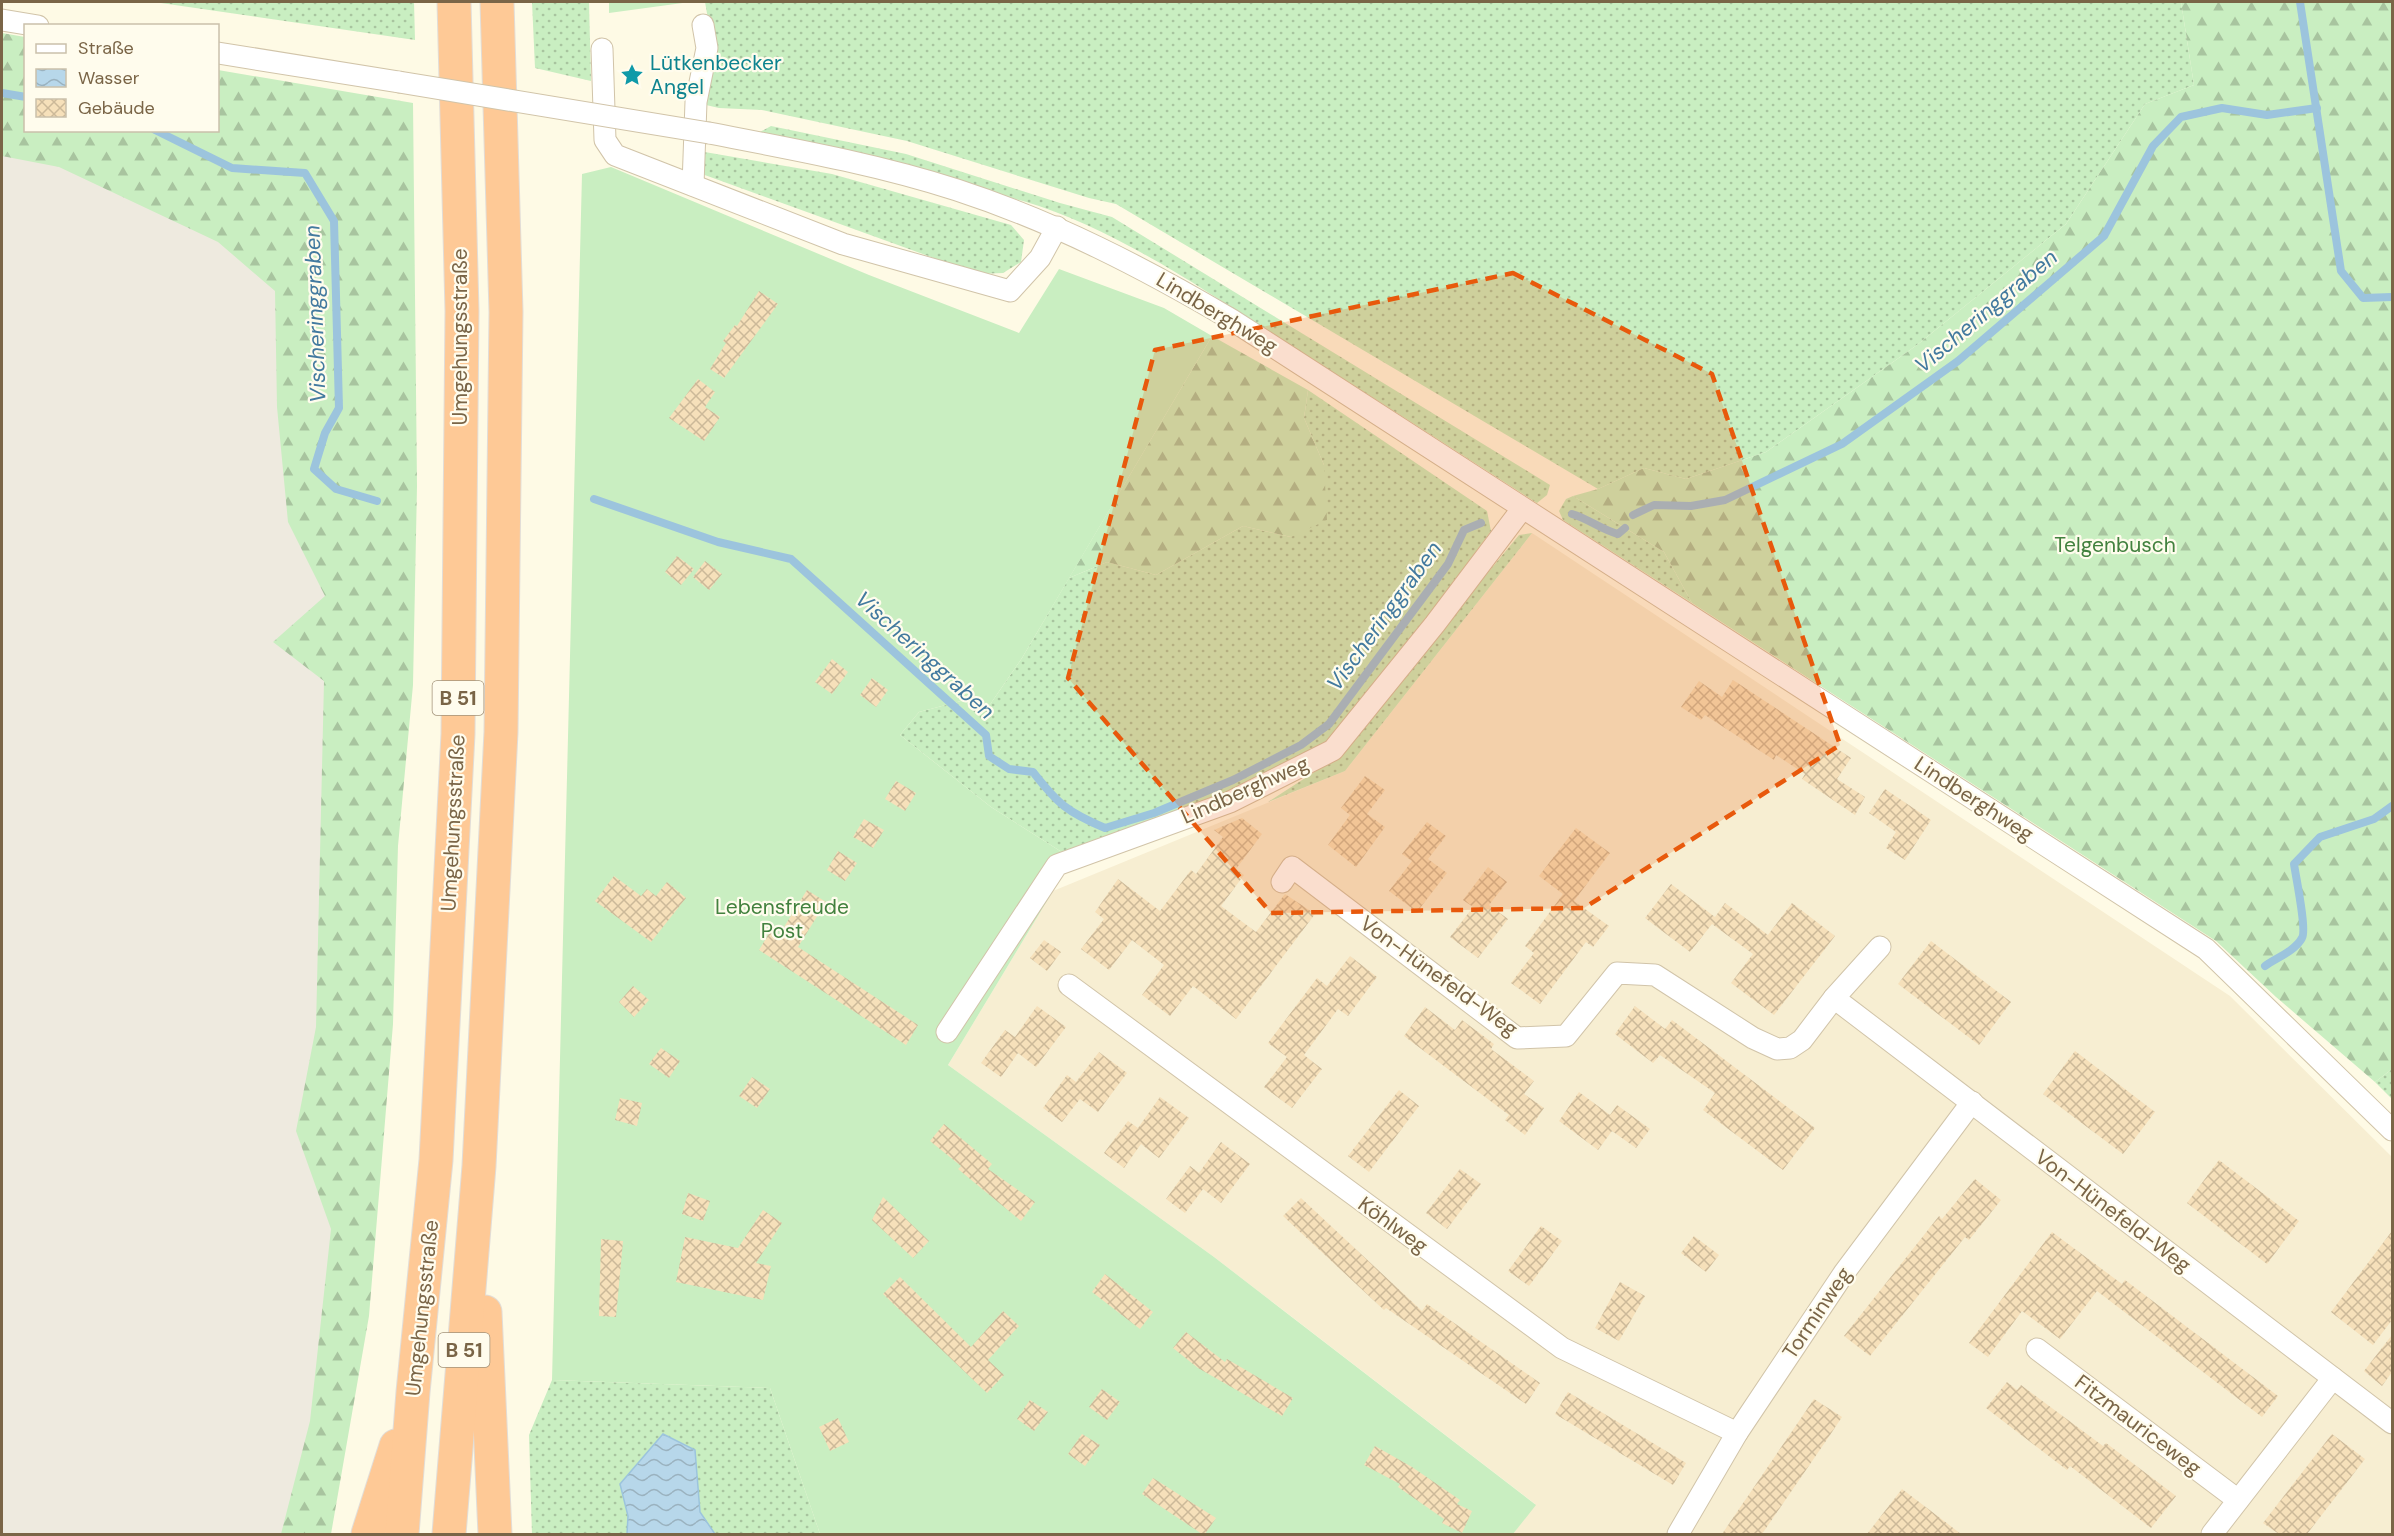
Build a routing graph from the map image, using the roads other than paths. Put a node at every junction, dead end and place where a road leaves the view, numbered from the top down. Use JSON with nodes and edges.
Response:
{"nodes":[{"id":1,"x":454,"y":2,"type":"edge"},
{"id":2,"x":497,"y":2,"type":"edge"},
{"id":3,"x":2,"y":20,"type":"edge"},
{"id":4,"x":26,"y":24,"type":"edge"},
{"id":5,"x":703,"y":25,"type":"dead end"},
{"id":6,"x":602,"y":48,"type":"dead end"},
{"id":7,"x":219,"y":53,"type":"edge"},
{"id":8,"x":693,"y":184,"type":"junction"},
{"id":9,"x":1057,"y":227,"type":"junction"},
{"id":10,"x":1522,"y":510,"type":"junction"},
{"id":11,"x":1282,"y":882,"type":"dead end"},
{"id":12,"x":1880,"y":948,"type":"dead end"},
{"id":13,"x":1069,"y":985,"type":"dead end"},
{"id":14,"x":1834,"y":998,"type":"junction"},
{"id":15,"x":947,"y":1032,"type":"dead end"},
{"id":16,"x":1972,"y":1102,"type":"junction"},
{"id":17,"x":2392,"y":1130,"type":"edge"},
{"id":18,"x":479,"y":1166,"type":"junction"},
{"id":19,"x":2037,"y":1349,"type":"dead end"},
{"id":20,"x":2333,"y":1378,"type":"junction"},
{"id":21,"x":413,"y":1392,"type":"junction"},
{"id":22,"x":2392,"y":1423,"type":"edge"},
{"id":23,"x":1737,"y":1433,"type":"junction"},
{"id":24,"x":2238,"y":1500,"type":"junction"},
{"id":25,"x":368,"y":1534,"type":"edge"},
{"id":26,"x":402,"y":1534,"type":"edge"},
{"id":27,"x":448,"y":1534,"type":"edge"},
{"id":28,"x":495,"y":1534,"type":"edge"},
{"id":29,"x":1678,"y":1534,"type":"edge"},
{"id":30,"x":2212,"y":1534,"type":"edge"}],
"edges":[{"from":1,"to":21,"type":"highway","name":"Umgehungsstraße","number":"B 51"},
{"from":2,"to":18,"type":"highway","name":"Umgehungsstraße","number":"B 51"},
{"from":3,"to":4,"type":"street"},
{"from":5,"to":8,"type":"street"},
{"from":6,"to":8,"type":"street"},
{"from":7,"to":9,"type":"street","name":"Lindberghweg","bridge":true},
{"from":8,"to":9,"type":"street"},
{"from":9,"to":10,"type":"street","name":"Lindberghweg"},
{"from":10,"to":15,"type":"street","name":"Lindberghweg"},
{"from":10,"to":17,"type":"street","name":"Lindberghweg"},
{"from":11,"to":14,"type":"street","name":"Von-Hünefeld-Weg"},
{"from":12,"to":14,"type":"street","name":"Von-Hünefeld-Weg"},
{"from":13,"to":23,"type":"street","name":"Köhlweg"},
{"from":14,"to":16,"type":"street","name":"Von-Hünefeld-Weg"},
{"from":16,"to":20,"type":"street","name":"Von-Hünefeld-Weg"},
{"from":16,"to":23,"type":"street","name":"Torminweg"},
{"from":18,"to":27,"type":"highway","name":"Umgehungsstraße","number":"B 51"},
{"from":18,"to":28,"type":"highway","number":"B 51"},
{"from":19,"to":24,"type":"street","name":"Fitzmauriceweg"},
{"from":20,"to":22,"type":"street","name":"Von-Hünefeld-Weg"},
{"from":20,"to":24,"type":"street"},
{"from":21,"to":25,"type":"highway","number":"B 51"},
{"from":21,"to":26,"type":"highway","name":"Umgehungsstraße","number":"B 51"},
{"from":23,"to":29,"type":"street","name":"Torminweg"},
{"from":24,"to":30,"type":"street"}]}
